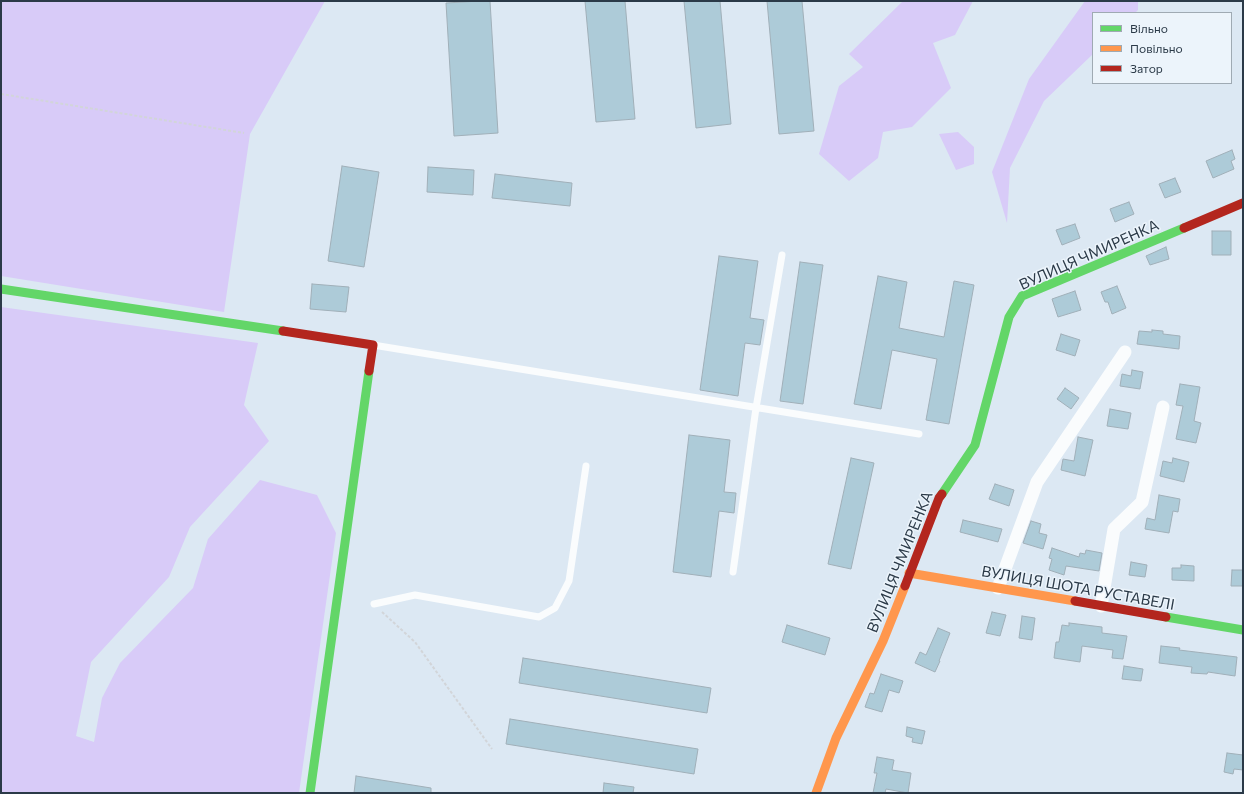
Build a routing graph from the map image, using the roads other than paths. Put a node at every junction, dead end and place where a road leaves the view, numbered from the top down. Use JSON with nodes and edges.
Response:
{"nodes":[{"id":1,"x":1243,"y":203,"type":"edge"},
{"id":2,"x":782,"y":255,"type":"dead end"},
{"id":3,"x":1,"y":289,"type":"edge"},
{"id":4,"x":373,"y":345,"type":"junction"},
{"id":5,"x":1125,"y":352,"type":"dead end"},
{"id":6,"x":1163,"y":406,"type":"dead end"},
{"id":7,"x":756,"y":408,"type":"junction"},
{"id":8,"x":919,"y":434,"type":"dead end"},
{"id":9,"x":586,"y":466,"type":"dead end"},
{"id":10,"x":733,"y":572,"type":"dead end"},
{"id":11,"x":909,"y":573,"type":"junction"},
{"id":12,"x":998,"y":588,"type":"junction"},
{"id":13,"x":374,"y":604,"type":"road end"},
{"id":14,"x":1101,"y":606,"type":"junction"},
{"id":15,"x":1243,"y":630,"type":"edge"},
{"id":16,"x":310,"y":793,"type":"edge"},
{"id":17,"x":816,"y":793,"type":"edge"}],
"edges":[{"from":1,"to":11,"type":"street","name":"ВУЛИЦЯ ЧМИРЕНКА"},
{"from":2,"to":7,"type":"lane"},
{"from":3,"to":4,"type":"street"},
{"from":4,"to":7,"type":"lane"},
{"from":4,"to":16,"type":"street"},
{"from":5,"to":12,"type":"street"},
{"from":6,"to":14,"type":"street"},
{"from":7,"to":8,"type":"lane"},
{"from":7,"to":10,"type":"lane"},
{"from":9,"to":13,"type":"lane"},
{"from":11,"to":12,"type":"street","name":"ВУЛИЦЯ ШОТА РУСТАВЕЛІ"},
{"from":11,"to":17,"type":"street","name":"ВУЛИЦЯ ЧМИРЕНКА"},
{"from":12,"to":14,"type":"street","name":"ВУЛИЦЯ ШОТА РУСТАВЕЛІ"},
{"from":14,"to":15,"type":"street","name":"ВУЛИЦЯ ШОТА РУСТАВЕЛІ"}]}
